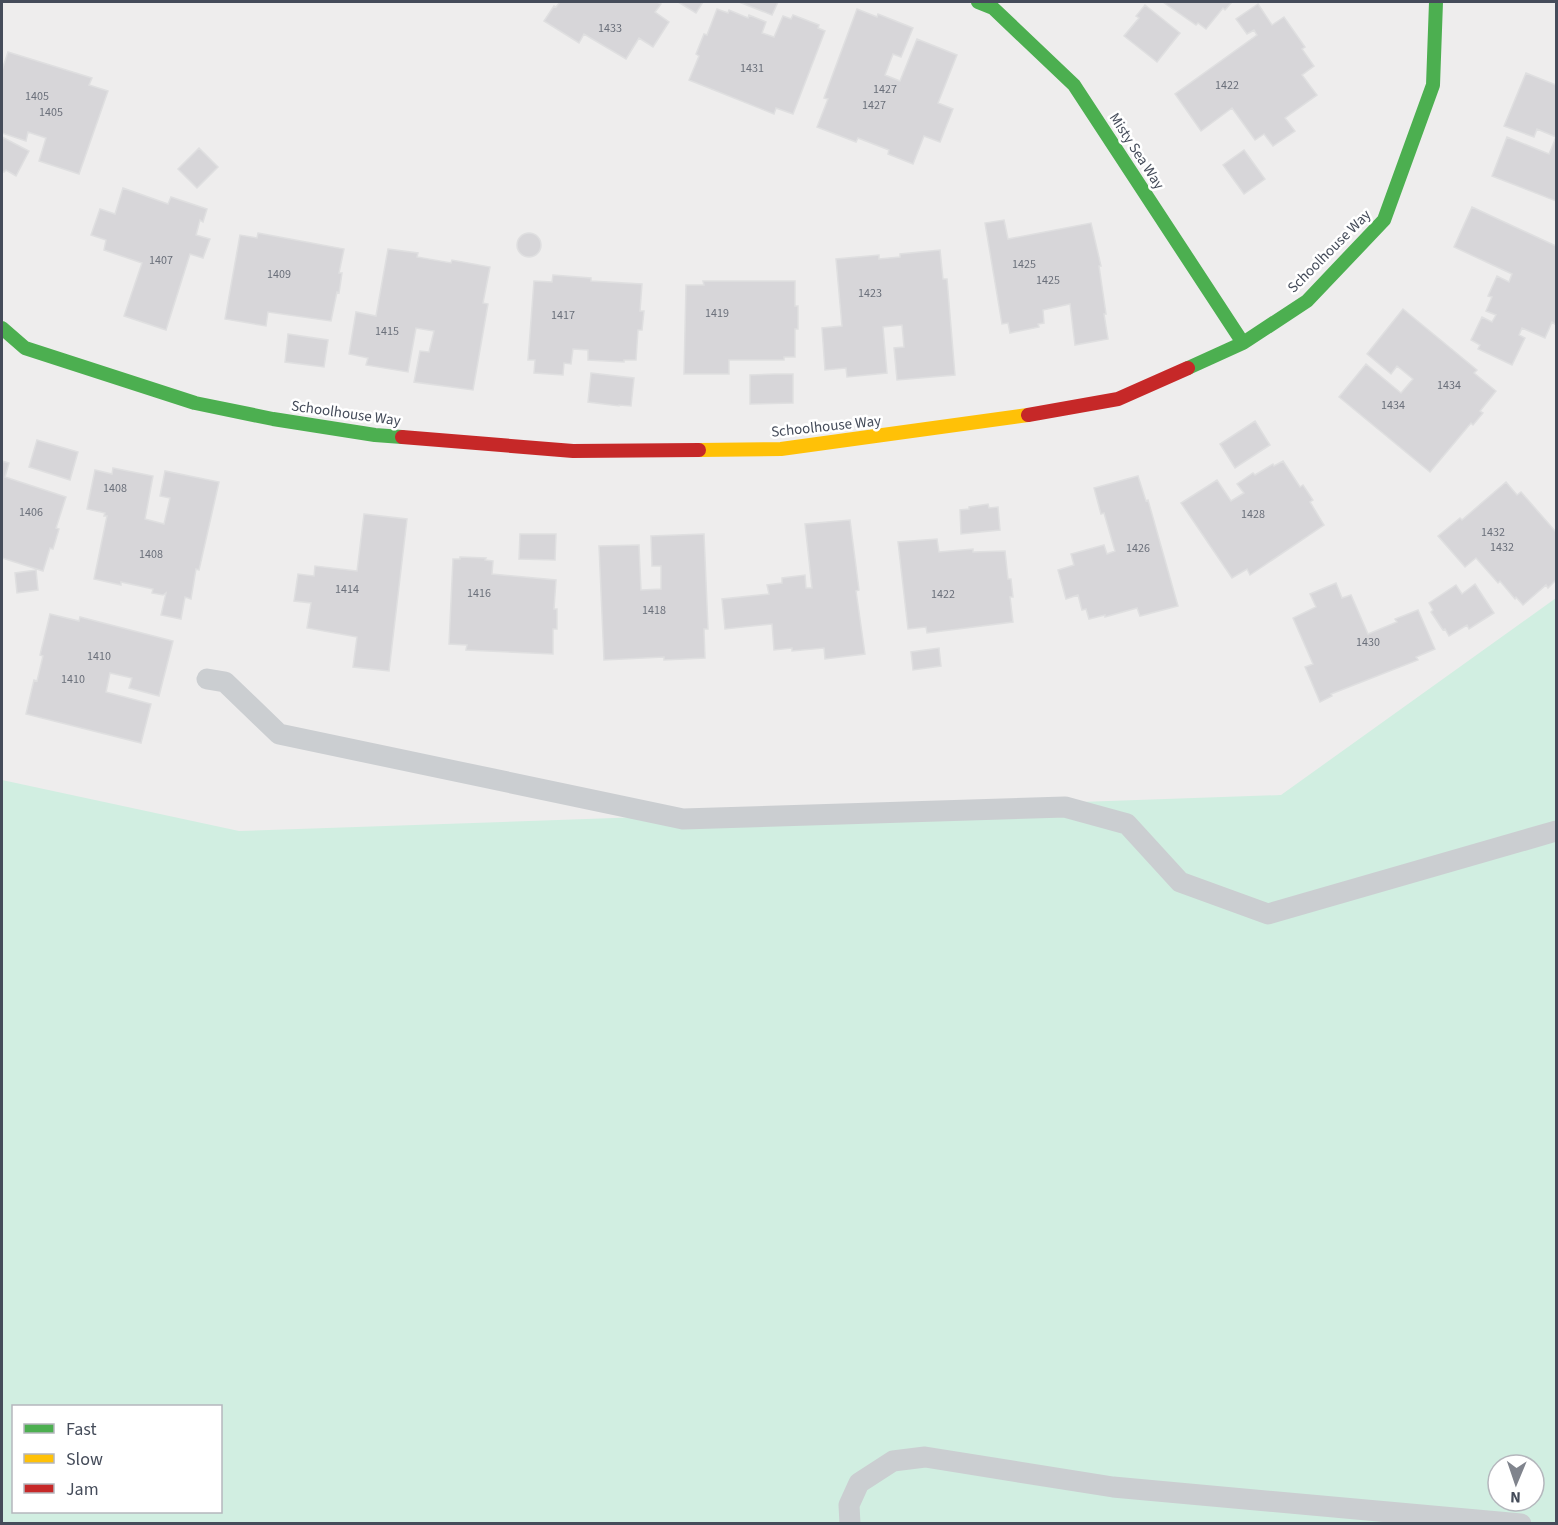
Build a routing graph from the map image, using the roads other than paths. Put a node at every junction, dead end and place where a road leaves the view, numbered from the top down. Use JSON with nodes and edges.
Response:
{"nodes":[{"id":1,"x":978,"y":2,"type":"edge"},
{"id":2,"x":1436,"y":2,"type":"edge"},
{"id":3,"x":2,"y":328,"type":"edge"},
{"id":4,"x":1243,"y":343,"type":"junction"},
{"id":5,"x":207,"y":679,"type":"dead end"},
{"id":6,"x":1557,"y":831,"type":"edge"},
{"id":7,"x":850,"y":1524,"type":"edge"},
{"id":8,"x":1521,"y":1524,"type":"edge"}],
"edges":[{"from":1,"to":4,"type":"street","name":"Misty Sea Way"},
{"from":2,"to":4,"type":"street","name":"Schoolhouse Way"},
{"from":3,"to":4,"type":"street","name":"Schoolhouse Way"},
{"from":5,"to":6,"type":"lane"},
{"from":7,"to":8,"type":"lane"}]}
